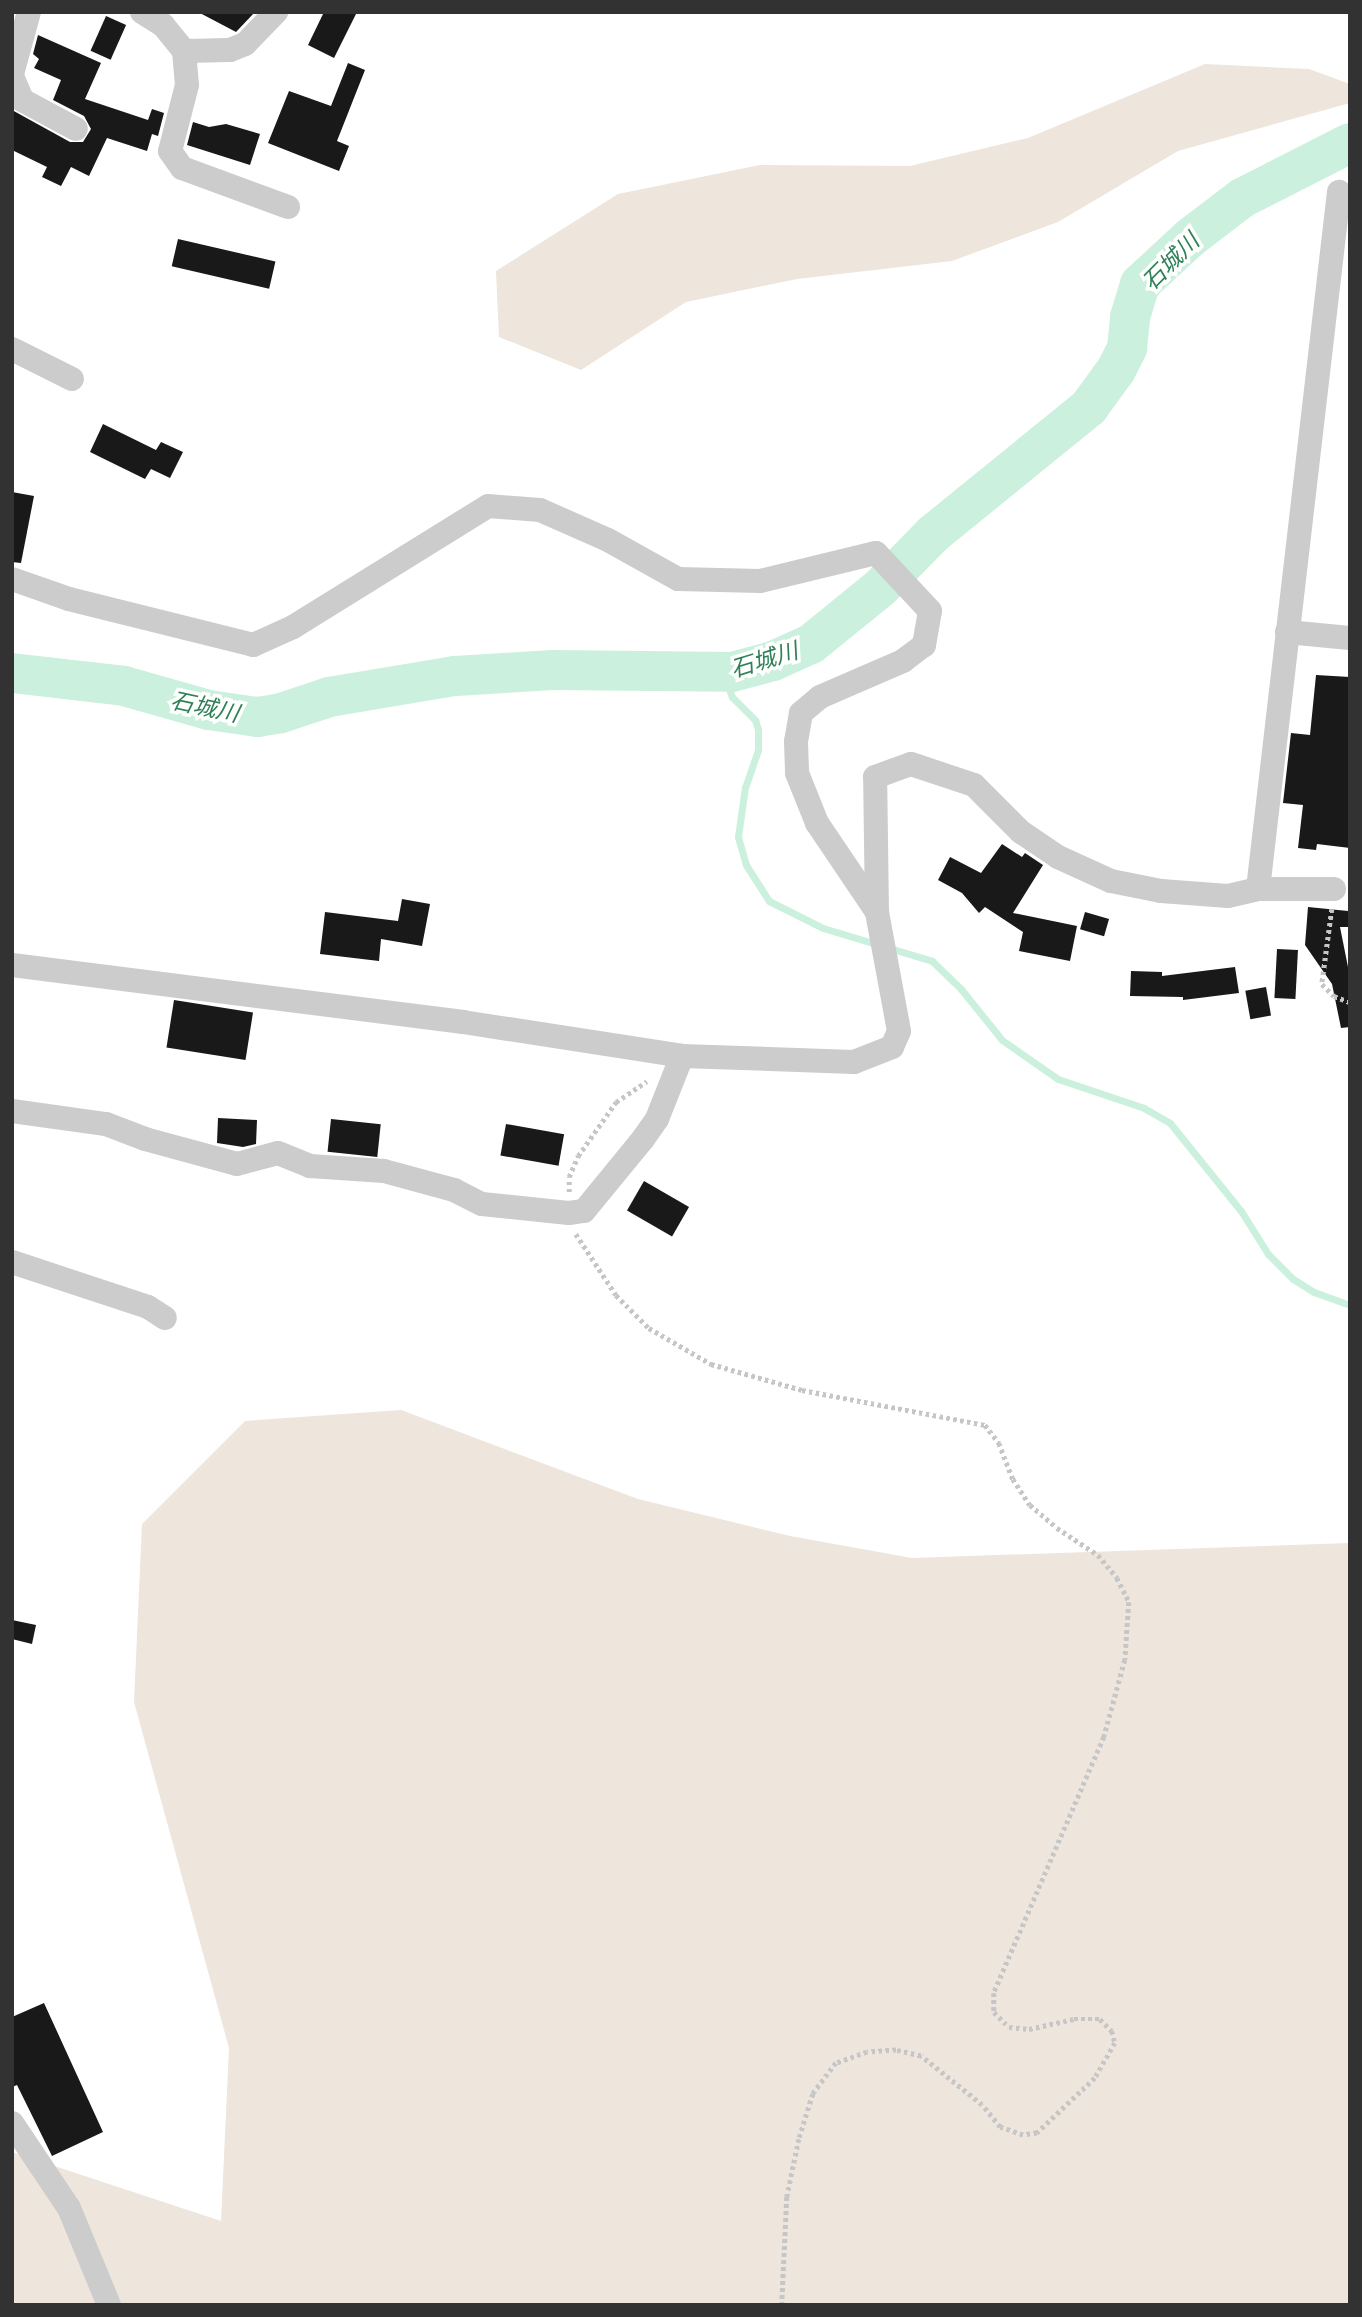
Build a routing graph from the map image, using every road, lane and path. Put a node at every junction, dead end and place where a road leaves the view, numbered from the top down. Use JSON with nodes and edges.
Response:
{"nodes":[{"id":1,"x":29,"y":12,"type":"edge"},
{"id":2,"x":142,"y":12,"type":"edge"},
{"id":3,"x":276,"y":12,"type":"edge"},
{"id":4,"x":184,"y":51,"type":"junction"},
{"id":5,"x":12,"y":75,"type":"edge"},
{"id":6,"x":76,"y":129,"type":"dead end"},
{"id":7,"x":1339,"y":191,"type":"dead end"},
{"id":8,"x":288,"y":207,"type":"dead end"},
{"id":9,"x":12,"y":349,"type":"edge"},
{"id":10,"x":72,"y":379,"type":"dead end"},
{"id":11,"x":12,"y":579,"type":"edge"},
{"id":12,"x":1287,"y":632,"type":"junction"},
{"id":13,"x":1350,"y":638,"type":"edge"},
{"id":14,"x":1334,"y":888,"type":"joint"},
{"id":15,"x":1258,"y":889,"type":"junction"},
{"id":16,"x":877,"y":912,"type":"junction"},
{"id":17,"x":12,"y":965,"type":"edge"},
{"id":18,"x":1350,"y":1002,"type":"edge"},
{"id":19,"x":682,"y":1056,"type":"junction"},
{"id":20,"x":649,"y":1079,"type":"dead end"},
{"id":21,"x":12,"y":1111,"type":"edge"},
{"id":22,"x":569,"y":1213,"type":"junction"},
{"id":23,"x":12,"y":1262,"type":"edge"},
{"id":24,"x":165,"y":1318,"type":"dead end"},
{"id":25,"x":12,"y":2123,"type":"edge"},
{"id":26,"x":108,"y":2305,"type":"edge"},
{"id":27,"x":782,"y":2305,"type":"edge"}],
"edges":[{"from":1,"to":5,"type":"street"},
{"from":2,"to":4,"type":"street"},
{"from":3,"to":4,"type":"street"},
{"from":4,"to":8,"type":"street"},
{"from":5,"to":6,"type":"street"},
{"from":7,"to":12,"type":"street"},
{"from":9,"to":10,"type":"street"},
{"from":11,"to":16,"type":"street"},
{"from":12,"to":13,"type":"street"},
{"from":12,"to":15,"type":"street"},
{"from":14,"to":15,"type":"street"},
{"from":14,"to":18,"type":"path"},
{"from":15,"to":16,"type":"street"},
{"from":16,"to":19,"type":"street"},
{"from":17,"to":19,"type":"street"},
{"from":19,"to":22,"type":"street"},
{"from":20,"to":22,"type":"path"},
{"from":21,"to":22,"type":"street"},
{"from":22,"to":27,"type":"path"},
{"from":23,"to":24,"type":"street"},
{"from":25,"to":26,"type":"street"}]}
